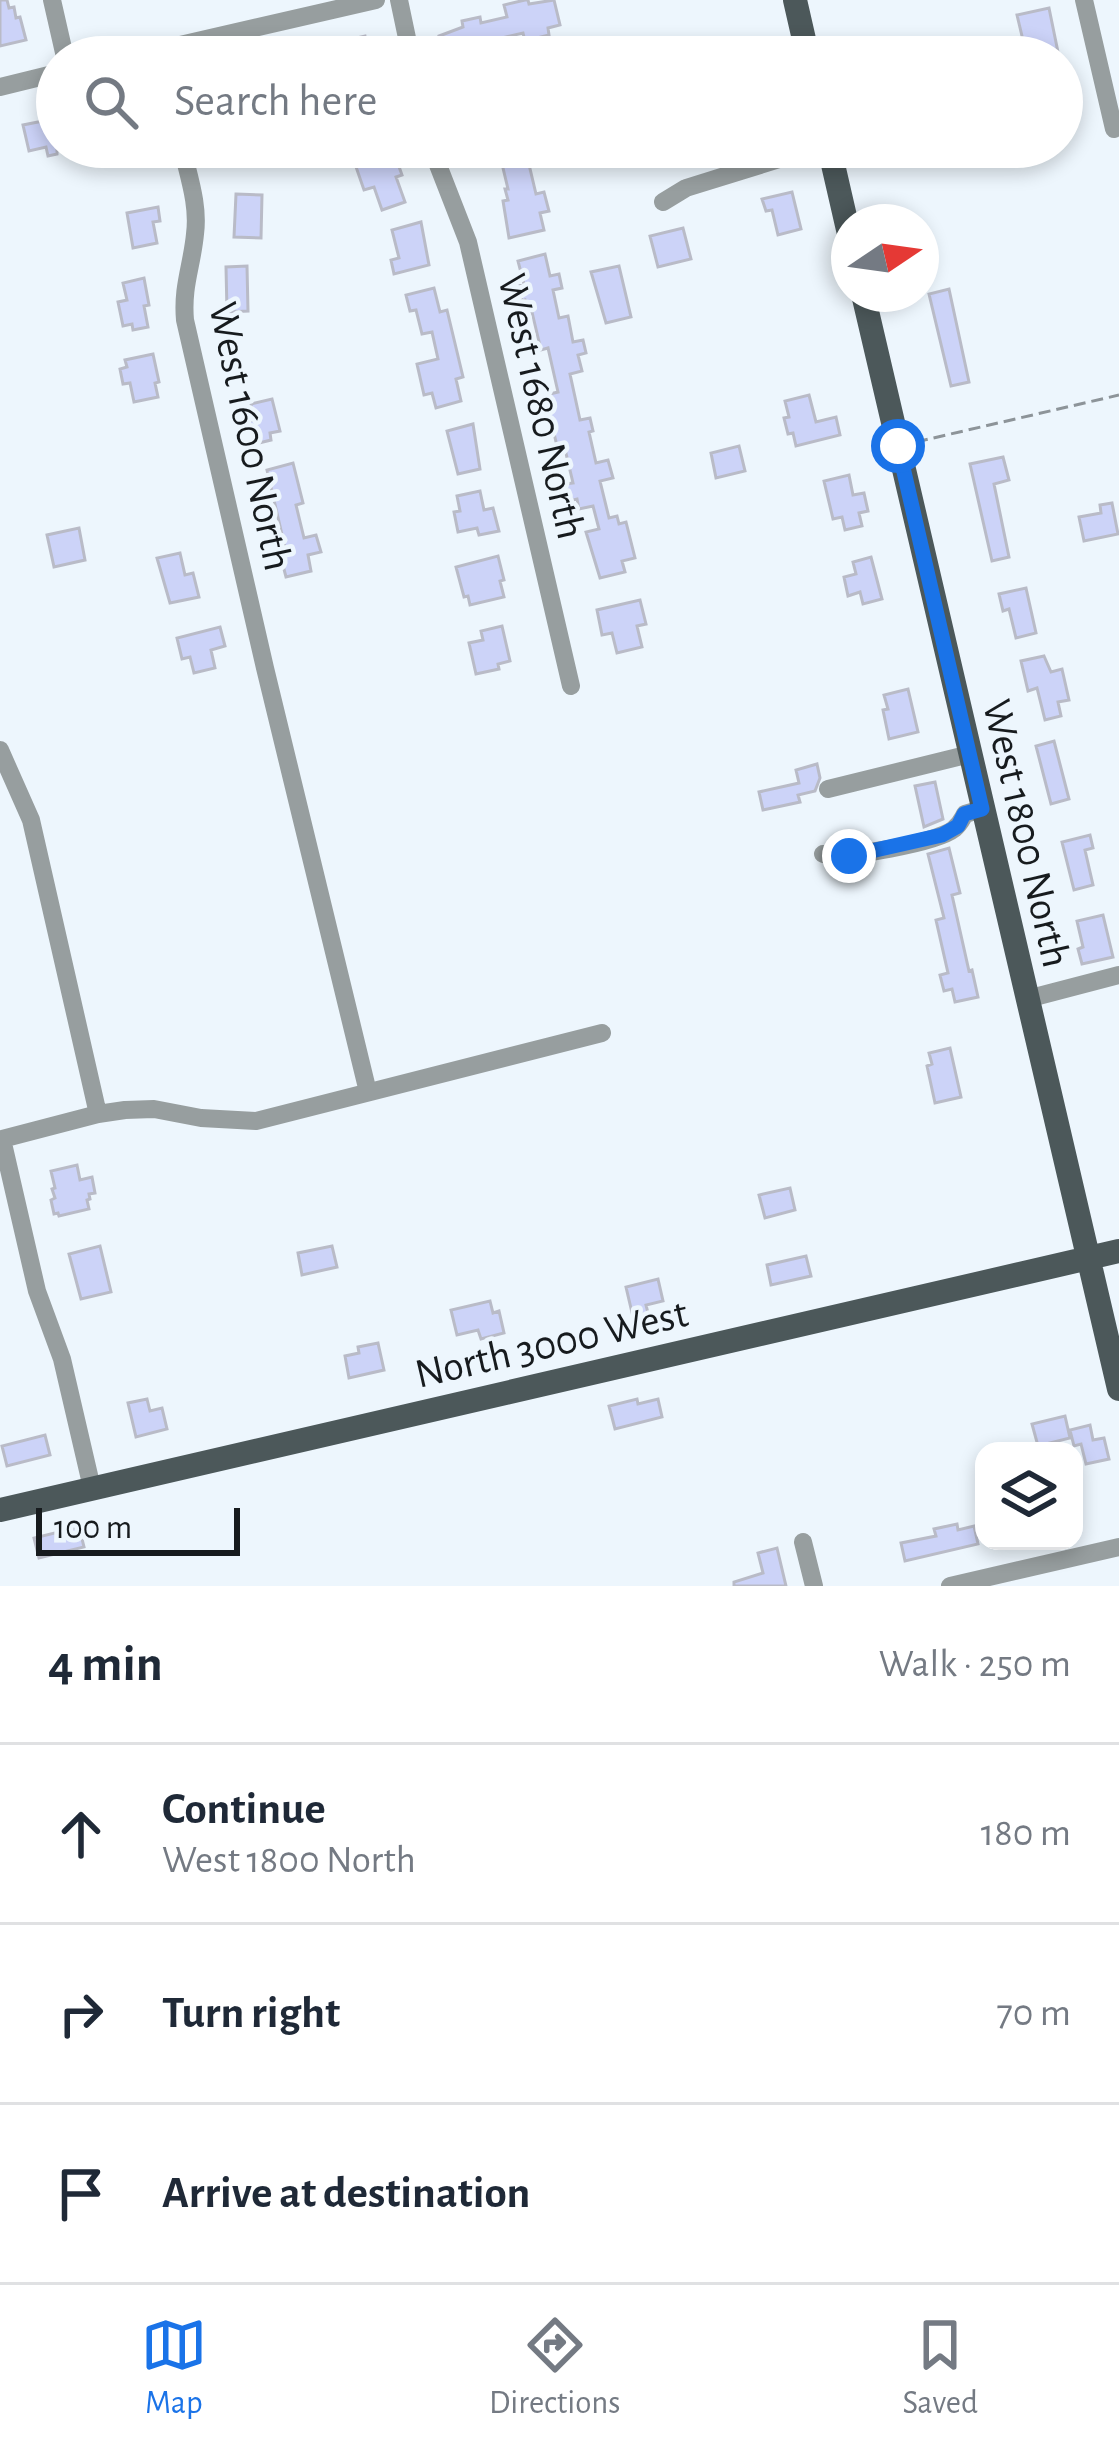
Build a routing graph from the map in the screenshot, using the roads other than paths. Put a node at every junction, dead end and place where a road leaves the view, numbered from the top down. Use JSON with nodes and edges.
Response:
{"nodes":[{"id":1,"x":52,"y":0,"type":"edge"},
{"id":2,"x":376,"y":0,"type":"edge"},
{"id":3,"x":399,"y":0,"type":"edge"},
{"id":4,"x":794,"y":0,"type":"edge"},
{"id":5,"x":1084,"y":0,"type":"edge"},
{"id":6,"x":292,"y":9,"type":"edge"},
{"id":7,"x":60,"y":36,"type":"edge"},
{"id":8,"x":212,"y":36,"type":"edge"},
{"id":9,"x":407,"y":36,"type":"edge"},
{"id":10,"x":803,"y":36,"type":"edge"},
{"id":11,"x":36,"y":79,"type":"edge"},
{"id":12,"x":0,"y":87,"type":"edge"},
{"id":13,"x":1114,"y":129,"type":"dead end"},
{"id":14,"x":187,"y":168,"type":"edge"},
{"id":15,"x":439,"y":168,"type":"edge"},
{"id":16,"x":750,"y":168,"type":"edge"},
{"id":17,"x":834,"y":168,"type":"edge"},
{"id":18,"x":663,"y":202,"type":"dead end"},
{"id":19,"x":842,"y":204,"type":"edge"},
{"id":20,"x":867,"y":312,"type":"edge"},
{"id":21,"x":572,"y":686,"type":"dead end"},
{"id":22,"x":0,"y":750,"type":"edge"},
{"id":23,"x":970,"y":754,"type":"junction"},
{"id":24,"x":828,"y":789,"type":"dead end"},
{"id":25,"x":982,"y":809,"type":"junction"},
{"id":26,"x":824,"y":854,"type":"dead end"},
{"id":27,"x":1119,"y":975,"type":"edge"},
{"id":28,"x":1027,"y":999,"type":"junction"},
{"id":29,"x":602,"y":1033,"type":"dead end"},
{"id":30,"x":368,"y":1092,"type":"junction"},
{"id":31,"x":98,"y":1114,"type":"junction"},
{"id":32,"x":2,"y":1139,"type":"edge"},
{"id":33,"x":1119,"y":1251,"type":"edge"},
{"id":34,"x":1087,"y":1258,"type":"junction"},
{"id":35,"x":1119,"y":1389,"type":"edge"},
{"id":36,"x":92,"y":1488,"type":"junction"},
{"id":37,"x":0,"y":1510,"type":"edge"},
{"id":38,"x":803,"y":1542,"type":"dead end"},
{"id":39,"x":1119,"y":1547,"type":"edge"},
{"id":40,"x":814,"y":1586,"type":"edge"},
{"id":41,"x":950,"y":1586,"type":"edge"}],
"edges":[{"from":1,"to":7,"type":"street"},
{"from":2,"to":6,"type":"street"},
{"from":3,"to":9,"type":"street"},
{"from":4,"to":10,"type":"main road"},
{"from":5,"to":13,"type":"street"},
{"from":6,"to":8,"type":"street"},
{"from":11,"to":12,"type":"street"},
{"from":14,"to":30,"type":"street","name":"West 1600 North"},
{"from":15,"to":21,"type":"street","name":"West 1680 North"},
{"from":16,"to":18,"type":"street"},
{"from":17,"to":19,"type":"main road"},
{"from":20,"to":23,"type":"main road","name":"West 1800 North"},
{"from":22,"to":31,"type":"street"},
{"from":23,"to":24,"type":"street"},
{"from":23,"to":25,"type":"main road","name":"West 1800 North"},
{"from":25,"to":26,"type":"street"},
{"from":25,"to":28,"type":"main road","name":"West 1800 North"},
{"from":27,"to":28,"type":"street"},
{"from":28,"to":34,"type":"main road","name":"West 1800 North"},
{"from":29,"to":30,"type":"street"},
{"from":30,"to":31,"type":"street"},
{"from":31,"to":32,"type":"street"},
{"from":32,"to":36,"type":"street"},
{"from":33,"to":34,"type":"main road","name":"North 3000 West"},
{"from":34,"to":35,"type":"main road","name":"West 1800 North"},
{"from":34,"to":36,"type":"main road","name":"North 3000 West"},
{"from":36,"to":37,"type":"main road","name":"North 3000 West"},
{"from":38,"to":40,"type":"street"},
{"from":39,"to":41,"type":"street"}]}
